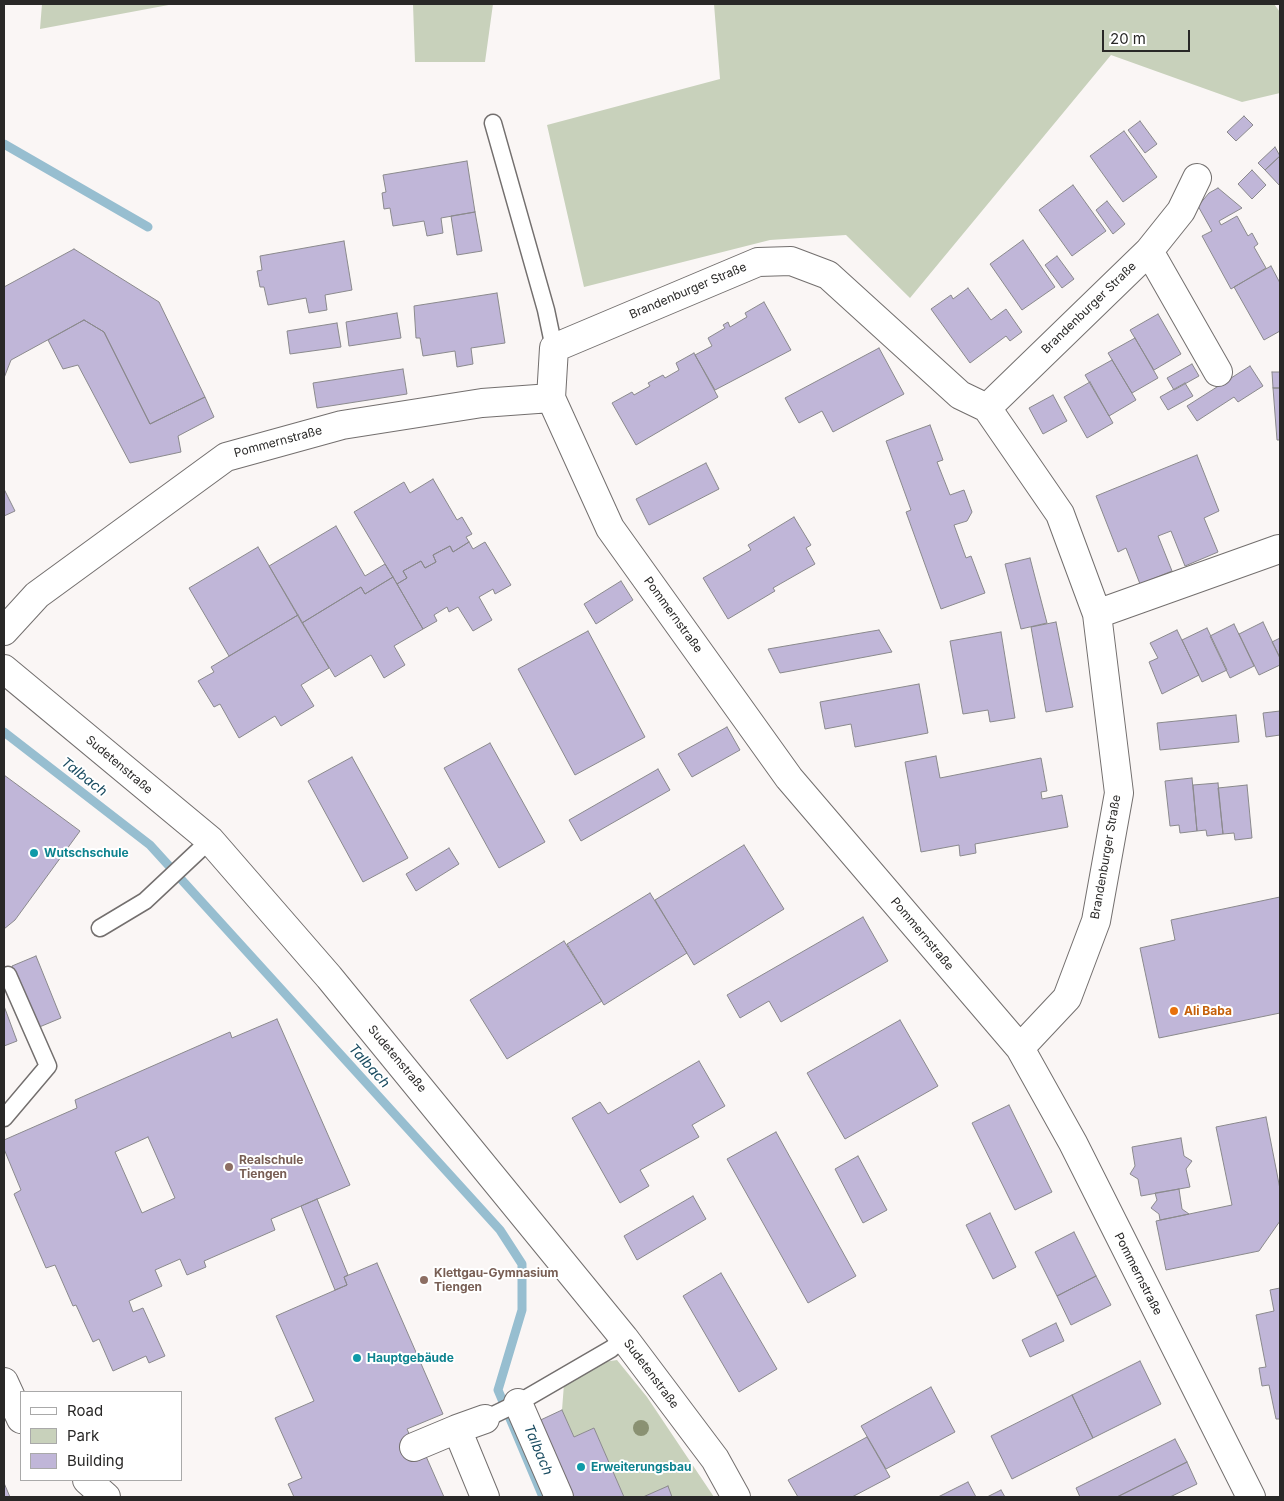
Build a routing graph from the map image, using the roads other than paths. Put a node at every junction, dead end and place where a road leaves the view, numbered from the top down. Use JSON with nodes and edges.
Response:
{"nodes":[{"id":1,"x":494,"y":123,"type":"dead end"},
{"id":2,"x":1197,"y":178,"type":"dead end"},
{"id":3,"x":1149,"y":251,"type":"junction"},
{"id":4,"x":554,"y":348,"type":"junction"},
{"id":5,"x":1218,"y":372,"type":"dead end"},
{"id":6,"x":551,"y":398,"type":"junction"},
{"id":7,"x":987,"y":408,"type":"junction"},
{"id":8,"x":1279,"y":549,"type":"dead end"},
{"id":9,"x":1097,"y":614,"type":"junction"},
{"id":10,"x":4,"y":631,"type":"edge"},
{"id":11,"x":4,"y":669,"type":"edge"},
{"id":12,"x":210,"y":840,"type":"junction"},
{"id":13,"x":100,"y":928,"type":"dead end"},
{"id":14,"x":8,"y":974,"type":"dead end"},
{"id":15,"x":1020,"y":1048,"type":"junction"},
{"id":16,"x":4,"y":1118,"type":"edge"},
{"id":17,"x":624,"y":1338,"type":"junction"},
{"id":18,"x":4,"y":1382,"type":"edge"},
{"id":19,"x":518,"y":1403,"type":"junction"},
{"id":20,"x":20,"y":1417,"type":"edge"},
{"id":21,"x":485,"y":1419,"type":"joint"},
{"id":22,"x":457,"y":1429,"type":"junction"},
{"id":23,"x":414,"y":1446,"type":"dead end"},
{"id":24,"x":88,"y":1481,"type":"edge"},
{"id":25,"x":106,"y":1497,"type":"edge"},
{"id":26,"x":485,"y":1497,"type":"edge"},
{"id":27,"x":559,"y":1497,"type":"edge"},
{"id":28,"x":736,"y":1497,"type":"edge"},
{"id":29,"x":1251,"y":1497,"type":"edge"}],
"edges":[{"from":1,"to":4,"type":"lane"},
{"from":2,"to":3,"type":"street","name":"Brandenburger Straße"},
{"from":3,"to":5,"type":"street","name":"Brandenburger Straße"},
{"from":3,"to":7,"type":"street","name":"Brandenburger Straße"},
{"from":4,"to":6,"type":"street","name":"Pommernstraße"},
{"from":4,"to":7,"type":"street","name":"Brandenburger Straße"},
{"from":6,"to":10,"type":"street","name":"Pommernstraße"},
{"from":6,"to":15,"type":"street","name":"Pommernstraße"},
{"from":7,"to":9,"type":"street","name":"Brandenburger Straße"},
{"from":8,"to":9,"type":"street"},
{"from":9,"to":15,"type":"street","name":"Brandenburger Straße"},
{"from":11,"to":12,"type":"street","name":"Sudetenstraße"},
{"from":12,"to":13,"type":"lane"},
{"from":12,"to":17,"type":"street","name":"Sudetenstraße"},
{"from":14,"to":16,"type":"lane"},
{"from":15,"to":29,"type":"street","name":"Pommernstraße"},
{"from":17,"to":19,"type":"lane"},
{"from":17,"to":28,"type":"street","name":"Sudetenstraße"},
{"from":18,"to":20,"type":"street"},
{"from":19,"to":21,"type":"lane"},
{"from":19,"to":27,"type":"street"},
{"from":21,"to":22,"type":"street"},
{"from":22,"to":23,"type":"street"},
{"from":22,"to":26,"type":"street"},
{"from":24,"to":25,"type":"street"}]}
